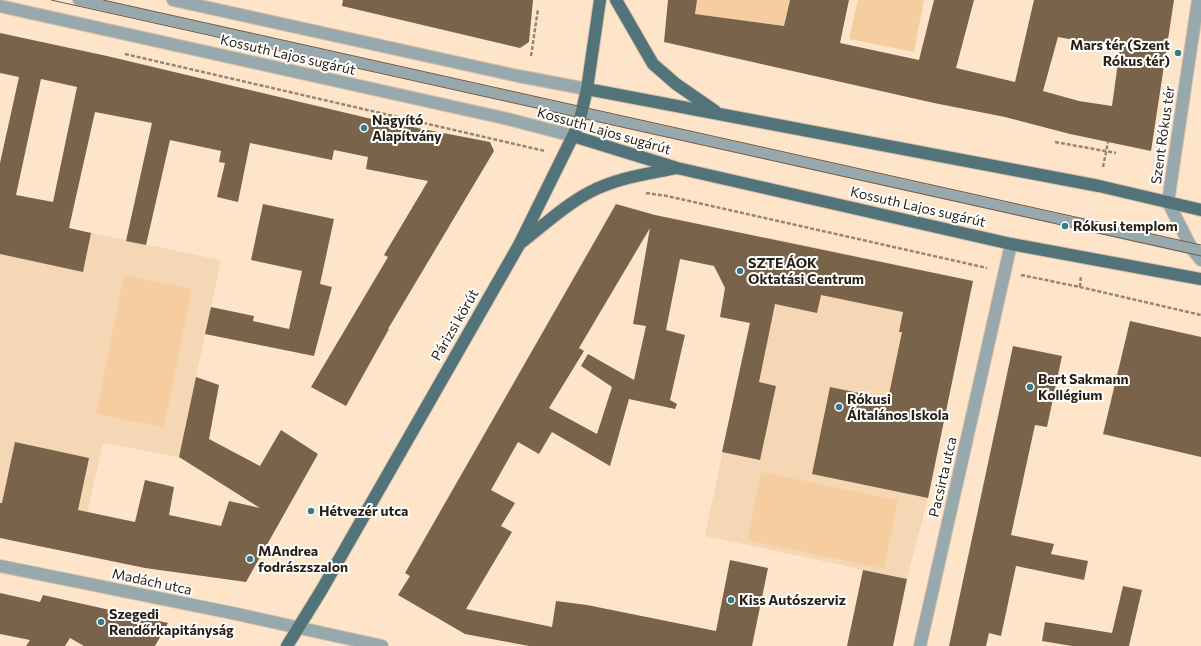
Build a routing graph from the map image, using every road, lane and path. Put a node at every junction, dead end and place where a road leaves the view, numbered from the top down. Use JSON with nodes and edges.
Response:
{"nodes":[{"id":1,"x":78,"y":0,"type":"edge"},
{"id":2,"x":173,"y":0,"type":"edge"},
{"id":3,"x":600,"y":0,"type":"edge"},
{"id":4,"x":616,"y":0,"type":"edge"},
{"id":5,"x":1198,"y":0,"type":"edge"},
{"id":6,"x":0,"y":6,"type":"edge"},
{"id":7,"x":538,"y":9,"type":"dead end"},
{"id":8,"x":119,"y":53,"type":"dead end"},
{"id":9,"x":531,"y":56,"type":"dead end"},
{"id":10,"x":587,"y":89,"type":"junction"},
{"id":11,"x":582,"y":112,"type":"junction"},
{"id":12,"x":720,"y":114,"type":"junction"},
{"id":13,"x":573,"y":136,"type":"junction"},
{"id":14,"x":1055,"y":142,"type":"dead end"},
{"id":15,"x":1108,"y":142,"type":"dead end"},
{"id":16,"x":1106,"y":151,"type":"junction"},
{"id":17,"x":1116,"y":153,"type":"dead end"},
{"id":18,"x":564,"y":155,"type":"junction"},
{"id":19,"x":1103,"y":167,"type":"dead end"},
{"id":20,"x":677,"y":168,"type":"junction"},
{"id":21,"x":639,"y":193,"type":"dead end"},
{"id":22,"x":1168,"y":202,"type":"junction"},
{"id":23,"x":1201,"y":210,"type":"edge"},
{"id":24,"x":1011,"y":244,"type":"junction"},
{"id":25,"x":519,"y":245,"type":"junction"},
{"id":26,"x":1197,"y":250,"type":"edge"},
{"id":27,"x":1201,"y":260,"type":"edge"},
{"id":28,"x":1004,"y":272,"type":"junction"},
{"id":29,"x":1201,"y":279,"type":"edge"},
{"id":30,"x":1201,"y":315,"type":"edge"},
{"id":31,"x":0,"y":566,"type":"edge"},
{"id":32,"x":297,"y":629,"type":"junction"},
{"id":33,"x":287,"y":646,"type":"edge"},
{"id":34,"x":382,"y":646,"type":"edge"},
{"id":35,"x":920,"y":646,"type":"edge"}],
"edges":[{"from":1,"to":11,"type":"lane"},
{"from":2,"to":10,"type":"street","name":"Kossuth Lajos sugárút"},
{"from":3,"to":10,"type":"main road","name":"Párizsi körút"},
{"from":4,"to":12,"type":"main road"},
{"from":5,"to":22,"type":"street","name":"Szent Rókus tér"},
{"from":6,"to":13,"type":"street","name":"Kossuth Lajos sugárút"},
{"from":7,"to":9,"type":"path"},
{"from":8,"to":18,"type":"path"},
{"from":10,"to":11,"type":"main road","name":"Párizsi körút"},
{"from":10,"to":12,"type":"main road","name":"Kossuth Lajos sugárút"},
{"from":11,"to":13,"type":"main road","name":"Párizsi körút"},
{"from":11,"to":26,"type":"lane"},
{"from":12,"to":22,"type":"main road","name":"Kossuth Lajos sugárút"},
{"from":13,"to":18,"type":"main road","name":"Párizsi körút"},
{"from":13,"to":20,"type":"main road","name":"Kossuth Lajos sugárút"},
{"from":14,"to":16,"type":"path"},
{"from":15,"to":16,"type":"path"},
{"from":16,"to":17,"type":"path"},
{"from":16,"to":19,"type":"path"},
{"from":18,"to":25,"type":"main road","name":"Párizsi körút"},
{"from":20,"to":24,"type":"main road","name":"Kossuth Lajos sugárút"},
{"from":20,"to":25,"type":"main road"},
{"from":21,"to":28,"type":"path"},
{"from":22,"to":23,"type":"main road","name":"Kossuth Lajos sugárút"},
{"from":22,"to":26,"type":"street"},
{"from":24,"to":28,"type":"street","name":"Pacsirta utca"},
{"from":24,"to":29,"type":"main road","name":"Kossuth Lajos sugárút"},
{"from":25,"to":32,"type":"main road","name":"Párizsi körút"},
{"from":26,"to":27,"type":"street"},
{"from":28,"to":30,"type":"path"},
{"from":28,"to":35,"type":"street","name":"Pacsirta utca"},
{"from":31,"to":32,"type":"street","name":"Madách utca"},
{"from":32,"to":33,"type":"main road","name":"Párizsi körút"},
{"from":32,"to":34,"type":"street"}]}
